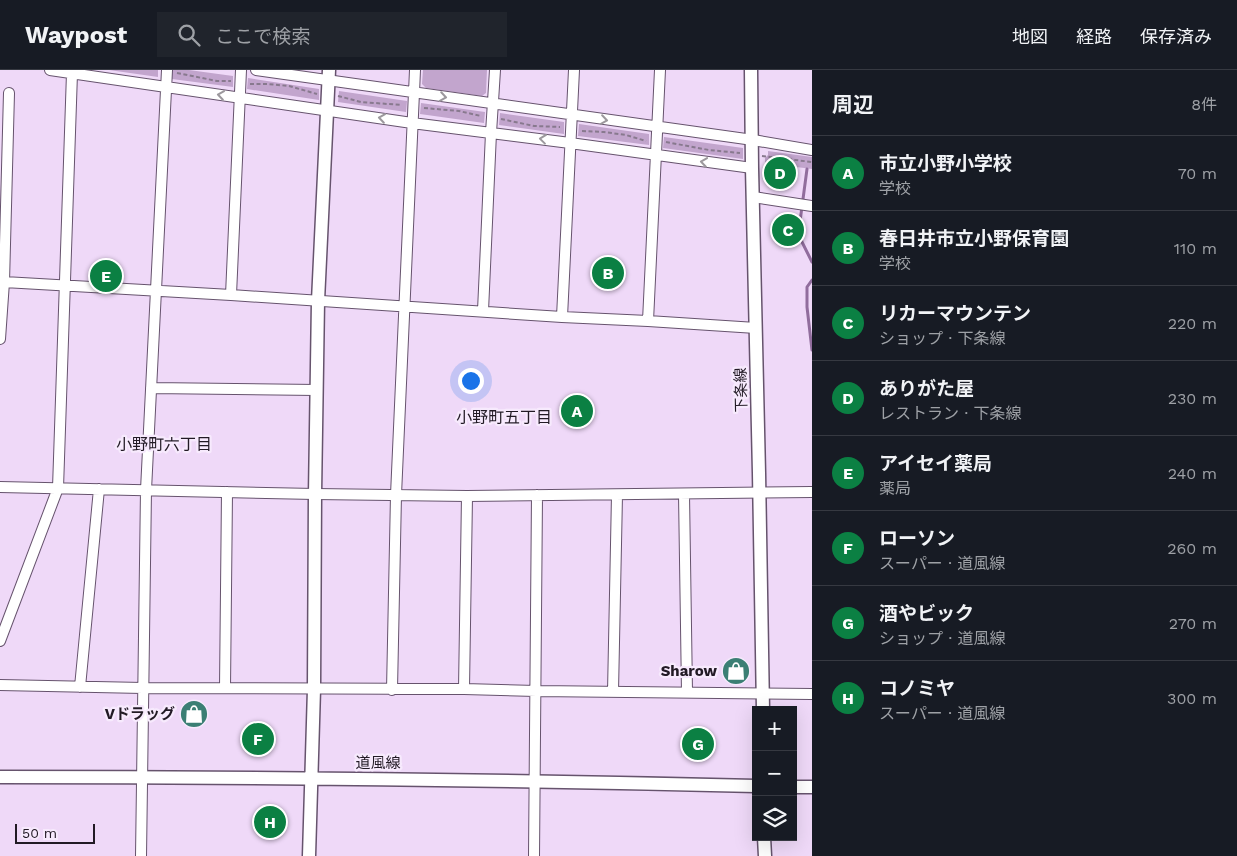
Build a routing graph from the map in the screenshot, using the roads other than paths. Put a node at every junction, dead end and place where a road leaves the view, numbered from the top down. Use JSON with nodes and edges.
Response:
{"nodes":[{"id":1,"x":50,"y":70,"type":"edge"},
{"id":2,"x":166,"y":70,"type":"edge"},
{"id":3,"x":241,"y":70,"type":"edge"},
{"id":4,"x":256,"y":70,"type":"edge"},
{"id":5,"x":415,"y":70,"type":"edge"},
{"id":6,"x":495,"y":70,"type":"edge"},
{"id":7,"x":574,"y":70,"type":"edge"},
{"id":8,"x":660,"y":70,"type":"edge"},
{"id":9,"x":752,"y":70,"type":"edge"},
{"id":10,"x":72,"y":73,"type":"junction"},
{"id":11,"x":329,"y":75,"type":"edge"},
{"id":12,"x":166,"y":87,"type":"junction"},
{"id":13,"x":414,"y":92,"type":"junction"},
{"id":14,"x":9,"y":93,"type":"dead end"},
{"id":15,"x":240,"y":98,"type":"junction"},
{"id":16,"x":494,"y":104,"type":"junction"},
{"id":17,"x":328,"y":110,"type":"junction"},
{"id":18,"x":572,"y":116,"type":"junction"},
{"id":19,"x":412,"y":123,"type":"junction"},
{"id":20,"x":658,"y":127,"type":"junction"},
{"id":21,"x":491,"y":133,"type":"junction"},
{"id":22,"x":753,"y":140,"type":"junction"},
{"id":23,"x":570,"y":143,"type":"junction"},
{"id":24,"x":812,"y":150,"type":"edge"},
{"id":25,"x":656,"y":156,"type":"junction"},
{"id":26,"x":752,"y":168,"type":"junction"},
{"id":27,"x":753,"y":197,"type":"junction"},
{"id":28,"x":812,"y":206,"type":"edge"},
{"id":29,"x":4,"y":282,"type":"junction"},
{"id":30,"x":65,"y":285,"type":"junction"},
{"id":31,"x":155,"y":290,"type":"junction"},
{"id":32,"x":231,"y":295,"type":"junction"},
{"id":33,"x":318,"y":301,"type":"junction"},
{"id":34,"x":404,"y":306,"type":"junction"},
{"id":35,"x":483,"y":311,"type":"junction"},
{"id":36,"x":562,"y":316,"type":"junction"},
{"id":37,"x":648,"y":321,"type":"junction"},
{"id":38,"x":756,"y":328,"type":"junction"},
{"id":39,"x":0,"y":339,"type":"edge"},
{"id":40,"x":151,"y":388,"type":"junction"},
{"id":41,"x":317,"y":390,"type":"junction"},
{"id":42,"x":0,"y":487,"type":"edge"},
{"id":43,"x":58,"y":488,"type":"junction"},
{"id":44,"x":98,"y":489,"type":"junction"},
{"id":45,"x":146,"y":490,"type":"junction"},
{"id":46,"x":227,"y":492,"type":"junction"},
{"id":47,"x":812,"y":492,"type":"edge"},
{"id":48,"x":315,"y":494,"type":"junction"},
{"id":49,"x":684,"y":494,"type":"junction"},
{"id":50,"x":759,"y":494,"type":"junction"},
{"id":51,"x":396,"y":495,"type":"junction"},
{"id":52,"x":537,"y":495,"type":"junction"},
{"id":53,"x":616,"y":495,"type":"junction"},
{"id":54,"x":467,"y":496,"type":"junction"},
{"id":55,"x":0,"y":641,"type":"edge"},
{"id":56,"x":0,"y":685,"type":"edge"},
{"id":57,"x":80,"y":687,"type":"junction"},
{"id":58,"x":143,"y":688,"type":"junction"},
{"id":59,"x":225,"y":688,"type":"junction"},
{"id":60,"x":314,"y":689,"type":"junction"},
{"id":61,"x":464,"y":689,"type":"junction"},
{"id":62,"x":392,"y":690,"type":"junction"},
{"id":63,"x":536,"y":691,"type":"junction"},
{"id":64,"x":613,"y":692,"type":"junction"},
{"id":65,"x":687,"y":692,"type":"junction"},
{"id":66,"x":762,"y":694,"type":"junction"},
{"id":67,"x":812,"y":694,"type":"edge"},
{"id":68,"x":763,"y":706,"type":"edge"},
{"id":69,"x":0,"y":777,"type":"edge"},
{"id":70,"x":142,"y":777,"type":"junction"},
{"id":71,"x":311,"y":779,"type":"junction"},
{"id":72,"x":535,"y":781,"type":"junction"},
{"id":73,"x":752,"y":786,"type":"edge"},
{"id":74,"x":797,"y":786,"type":"edge"},
{"id":75,"x":812,"y":787,"type":"edge"},
{"id":76,"x":764,"y":841,"type":"edge"},
{"id":77,"x":141,"y":856,"type":"edge"},
{"id":78,"x":309,"y":856,"type":"edge"},
{"id":79,"x":534,"y":856,"type":"edge"},
{"id":80,"x":765,"y":856,"type":"edge"}],
"edges":[{"from":1,"to":10,"type":"street"},
{"from":2,"to":12,"type":"street"},
{"from":3,"to":15,"type":"street"},
{"from":4,"to":11,"type":"street"},
{"from":5,"to":13,"type":"street"},
{"from":6,"to":16,"type":"street"},
{"from":7,"to":18,"type":"street"},
{"from":8,"to":20,"type":"street"},
{"from":9,"to":22,"type":"street","name":"下条線"},
{"from":10,"to":12,"type":"street"},
{"from":10,"to":30,"type":"street"},
{"from":11,"to":13,"type":"street"},
{"from":11,"to":17,"type":"street"},
{"from":15,"to":12,"type":"street","one_way":true},
{"from":12,"to":31,"type":"street"},
{"from":13,"to":16,"type":"street","one_way":true},
{"from":13,"to":19,"type":"street"},
{"from":14,"to":29,"type":"street"},
{"from":15,"to":17,"type":"street"},
{"from":15,"to":32,"type":"street"},
{"from":16,"to":18,"type":"street"},
{"from":16,"to":21,"type":"street"},
{"from":19,"to":17,"type":"street","one_way":true},
{"from":17,"to":33,"type":"street"},
{"from":18,"to":20,"type":"street","one_way":true},
{"from":18,"to":23,"type":"street"},
{"from":19,"to":21,"type":"street"},
{"from":19,"to":34,"type":"street"},
{"from":20,"to":22,"type":"street"},
{"from":20,"to":25,"type":"street"},
{"from":23,"to":21,"type":"street","one_way":true},
{"from":21,"to":35,"type":"street"},
{"from":22,"to":24,"type":"street"},
{"from":22,"to":26,"type":"street","name":"下条線"},
{"from":23,"to":25,"type":"street"},
{"from":23,"to":36,"type":"street"},
{"from":26,"to":25,"type":"street","one_way":true},
{"from":25,"to":37,"type":"street"},
{"from":26,"to":27,"type":"street","name":"下条線"},
{"from":27,"to":28,"type":"street"},
{"from":27,"to":38,"type":"street","name":"下条線"},
{"from":29,"to":30,"type":"street"},
{"from":29,"to":39,"type":"street"},
{"from":30,"to":31,"type":"street"},
{"from":30,"to":43,"type":"street"},
{"from":31,"to":32,"type":"street"},
{"from":31,"to":40,"type":"street"},
{"from":32,"to":33,"type":"street"},
{"from":33,"to":34,"type":"street"},
{"from":33,"to":41,"type":"street"},
{"from":34,"to":35,"type":"street"},
{"from":34,"to":51,"type":"street"},
{"from":35,"to":36,"type":"street"},
{"from":36,"to":37,"type":"street"},
{"from":37,"to":38,"type":"street"},
{"from":38,"to":50,"type":"street","name":"下条線"},
{"from":40,"to":41,"type":"street"},
{"from":40,"to":45,"type":"street"},
{"from":41,"to":48,"type":"street"},
{"from":42,"to":43,"type":"street"},
{"from":43,"to":44,"type":"street"},
{"from":43,"to":55,"type":"street"},
{"from":44,"to":45,"type":"street"},
{"from":44,"to":57,"type":"street"},
{"from":45,"to":46,"type":"street"},
{"from":45,"to":58,"type":"street"},
{"from":46,"to":48,"type":"street"},
{"from":46,"to":59,"type":"street"},
{"from":47,"to":50,"type":"street"},
{"from":48,"to":51,"type":"street"},
{"from":48,"to":60,"type":"street"},
{"from":49,"to":50,"type":"street"},
{"from":49,"to":53,"type":"street"},
{"from":49,"to":65,"type":"street"},
{"from":50,"to":66,"type":"street","name":"下条線"},
{"from":51,"to":54,"type":"street"},
{"from":51,"to":62,"type":"street"},
{"from":52,"to":53,"type":"street"},
{"from":52,"to":54,"type":"street"},
{"from":52,"to":63,"type":"street"},
{"from":53,"to":64,"type":"street"},
{"from":54,"to":61,"type":"street"},
{"from":56,"to":57,"type":"street"},
{"from":57,"to":58,"type":"street"},
{"from":58,"to":59,"type":"street"},
{"from":58,"to":70,"type":"street"},
{"from":59,"to":60,"type":"street"},
{"from":60,"to":62,"type":"street"},
{"from":60,"to":71,"type":"street"},
{"from":61,"to":62,"type":"street"},
{"from":61,"to":63,"type":"street"},
{"from":63,"to":64,"type":"street"},
{"from":63,"to":72,"type":"street"},
{"from":64,"to":65,"type":"street"},
{"from":65,"to":66,"type":"street"},
{"from":66,"to":67,"type":"street"},
{"from":66,"to":68,"type":"street","name":"下条線"},
{"from":69,"to":70,"type":"street","name":"道風線"},
{"from":70,"to":71,"type":"street","name":"道風線"},
{"from":70,"to":77,"type":"street"},
{"from":71,"to":72,"type":"street","name":"道風線"},
{"from":71,"to":78,"type":"street"},
{"from":72,"to":73,"type":"street","name":"道風線"},
{"from":72,"to":79,"type":"street"},
{"from":74,"to":75,"type":"street"},
{"from":76,"to":80,"type":"street"}]}
